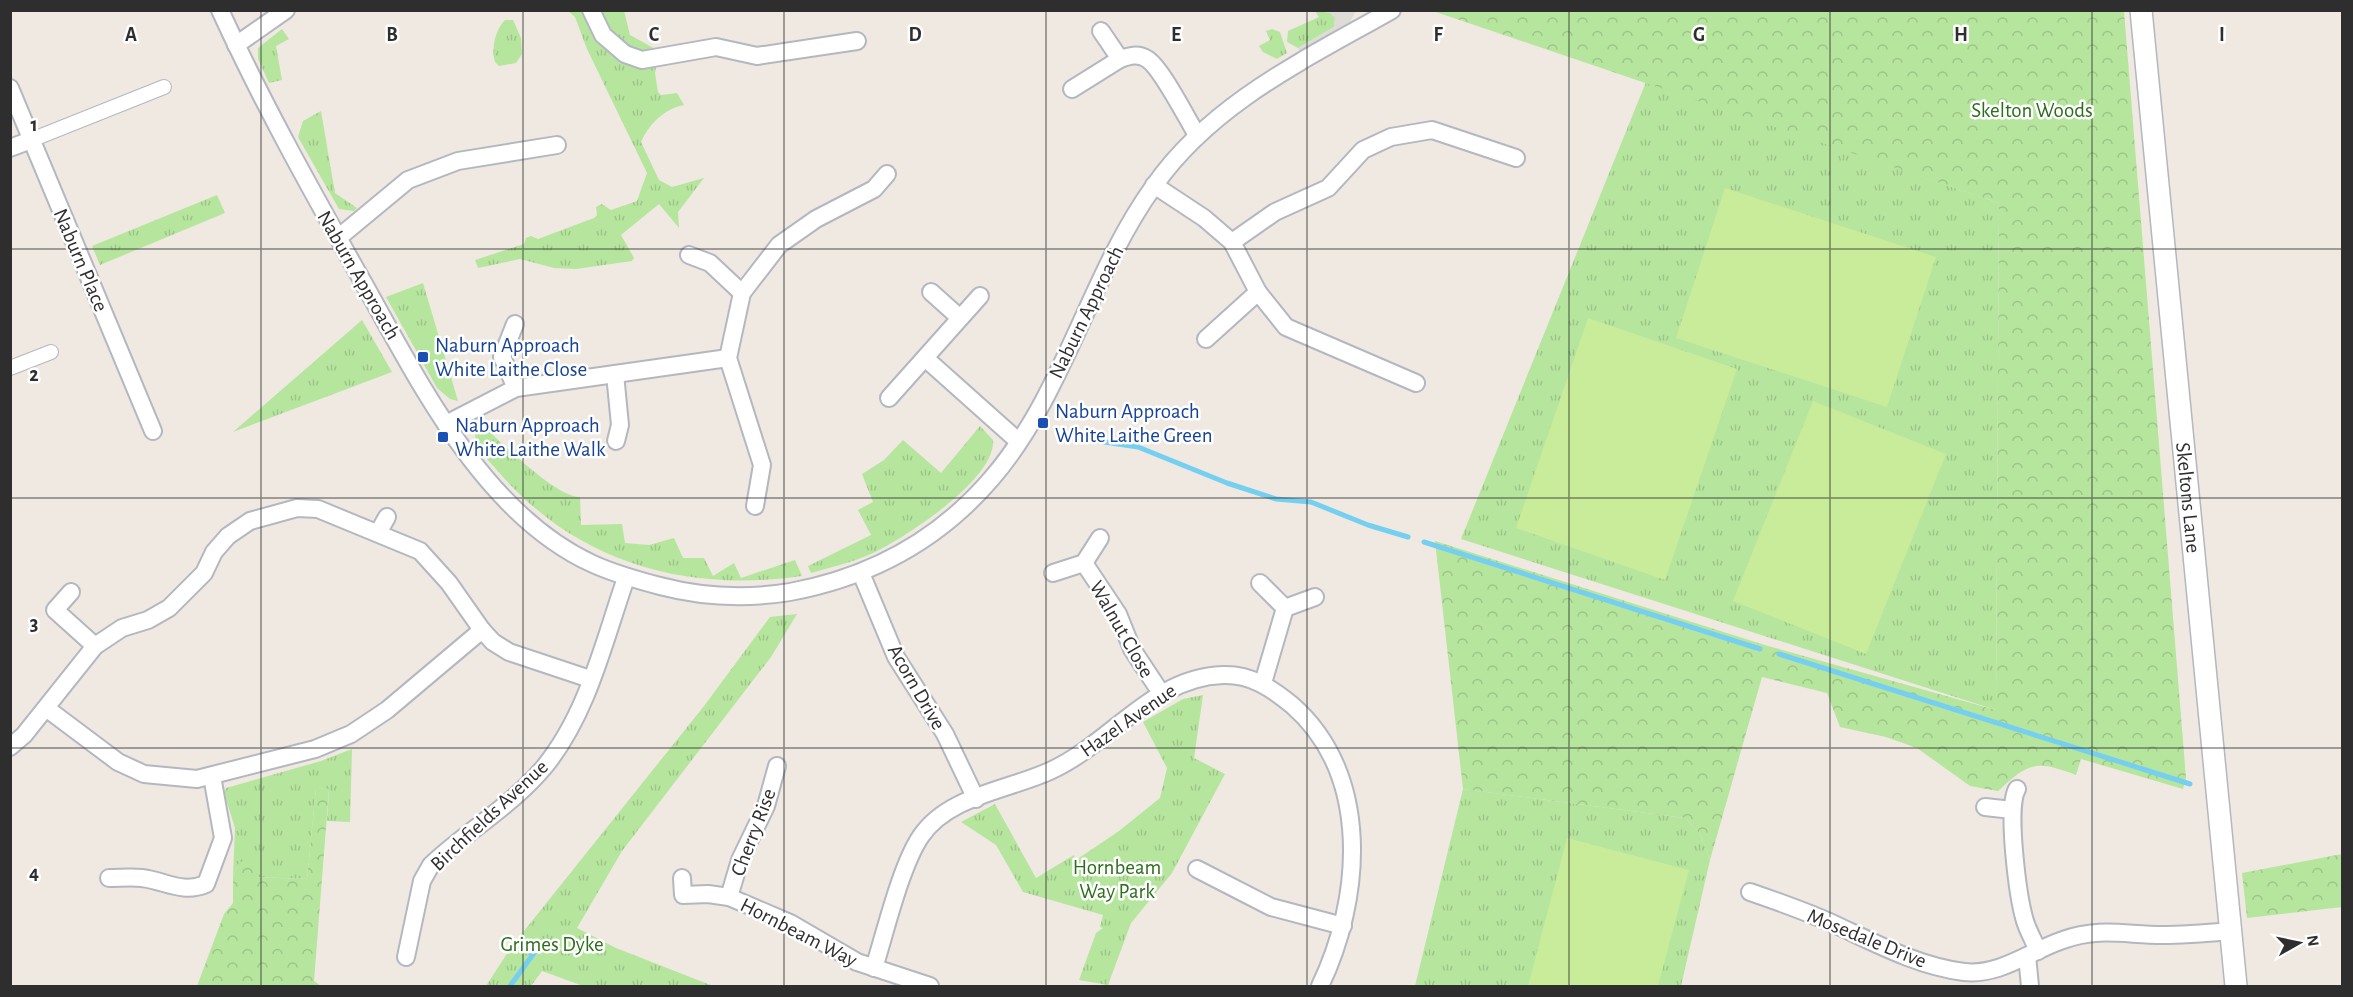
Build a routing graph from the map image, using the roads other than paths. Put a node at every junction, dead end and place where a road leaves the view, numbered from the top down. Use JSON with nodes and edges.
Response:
{"nodes":[{"id":1,"x":220,"y":10,"type":"edge"},
{"id":2,"x":286,"y":10,"type":"edge"},
{"id":3,"x":591,"y":10,"type":"edge"},
{"id":4,"x":1392,"y":10,"type":"edge"},
{"id":5,"x":2141,"y":10,"type":"edge"},
{"id":6,"x":1101,"y":31,"type":"dead end"},
{"id":7,"x":857,"y":41,"type":"dead end"},
{"id":8,"x":236,"y":45,"type":"junction"},
{"id":9,"x":1120,"y":59,"type":"junction"},
{"id":10,"x":164,"y":87,"type":"dead end"},
{"id":11,"x":10,"y":88,"type":"edge"},
{"id":12,"x":1072,"y":89,"type":"dead end"},
{"id":13,"x":1197,"y":135,"type":"junction"},
{"id":14,"x":31,"y":140,"type":"junction"},
{"id":15,"x":557,"y":145,"type":"dead end"},
{"id":16,"x":10,"y":148,"type":"edge"},
{"id":17,"x":1516,"y":158,"type":"dead end"},
{"id":18,"x":887,"y":174,"type":"dead end"},
{"id":19,"x":1154,"y":185,"type":"junction"},
{"id":20,"x":338,"y":238,"type":"junction"},
{"id":21,"x":1232,"y":242,"type":"junction"},
{"id":22,"x":689,"y":255,"type":"dead end"},
{"id":23,"x":931,"y":292,"type":"dead end"},
{"id":24,"x":1258,"y":292,"type":"junction"},
{"id":25,"x":742,"y":293,"type":"junction"},
{"id":26,"x":980,"y":296,"type":"dead end"},
{"id":27,"x":960,"y":318,"type":"junction"},
{"id":28,"x":515,"y":324,"type":"dead end"},
{"id":29,"x":1206,"y":339,"type":"dead end"},
{"id":30,"x":51,"y":352,"type":"dead end"},
{"id":31,"x":729,"y":358,"type":"junction"},
{"id":32,"x":925,"y":358,"type":"junction"},
{"id":33,"x":10,"y":368,"type":"edge"},
{"id":34,"x":615,"y":374,"type":"junction"},
{"id":35,"x":1416,"y":382,"type":"dead end"},
{"id":36,"x":516,"y":388,"type":"junction"},
{"id":37,"x":889,"y":398,"type":"dead end"},
{"id":38,"x":446,"y":424,"type":"junction"},
{"id":39,"x":153,"y":431,"type":"dead end"},
{"id":40,"x":616,"y":441,"type":"dead end"},
{"id":41,"x":1018,"y":441,"type":"junction"},
{"id":42,"x":755,"y":506,"type":"dead end"},
{"id":43,"x":387,"y":517,"type":"dead end"},
{"id":44,"x":378,"y":533,"type":"junction"},
{"id":45,"x":1100,"y":538,"type":"dead end"},
{"id":46,"x":1084,"y":564,"type":"junction"},
{"id":47,"x":861,"y":573,"type":"junction"},
{"id":48,"x":1053,"y":573,"type":"dead end"},
{"id":49,"x":627,"y":578,"type":"junction"},
{"id":50,"x":1260,"y":584,"type":"dead end"},
{"id":51,"x":71,"y":592,"type":"dead end"},
{"id":52,"x":1315,"y":597,"type":"dead end"},
{"id":53,"x":1285,"y":608,"type":"junction"},
{"id":54,"x":482,"y":630,"type":"junction"},
{"id":55,"x":95,"y":646,"type":"junction"},
{"id":56,"x":590,"y":679,"type":"junction"},
{"id":57,"x":1263,"y":683,"type":"junction"},
{"id":58,"x":1161,"y":693,"type":"junction"},
{"id":59,"x":46,"y":708,"type":"junction"},
{"id":60,"x":10,"y":747,"type":"edge"},
{"id":61,"x":777,"y":766,"type":"dead end"},
{"id":62,"x":212,"y":776,"type":"junction"},
{"id":63,"x":2017,"y":789,"type":"dead end"},
{"id":64,"x":976,"y":799,"type":"junction"},
{"id":65,"x":1986,"y":807,"type":"dead end"},
{"id":66,"x":2012,"y":810,"type":"junction"},
{"id":67,"x":1197,"y":869,"type":"dead end"},
{"id":68,"x":109,"y":878,"type":"dead end"},
{"id":69,"x":682,"y":878,"type":"dead end"},
{"id":70,"x":1750,"y":892,"type":"dead end"},
{"id":71,"x":729,"y":897,"type":"junction"},
{"id":72,"x":1343,"y":926,"type":"junction"},
{"id":73,"x":2230,"y":931,"type":"junction"},
{"id":74,"x":2033,"y":953,"type":"junction"},
{"id":75,"x":406,"y":957,"type":"dead end"},
{"id":76,"x":874,"y":968,"type":"junction"},
{"id":77,"x":930,"y":987,"type":"edge"},
{"id":78,"x":1320,"y":987,"type":"edge"},
{"id":79,"x":2030,"y":987,"type":"edge"},
{"id":80,"x":2236,"y":987,"type":"edge"}],
"edges":[{"from":1,"to":8,"type":"street","name":"Naburn Approach"},
{"from":2,"to":8,"type":"street"},
{"from":3,"to":7,"type":"street"},
{"from":4,"to":13,"type":"street","name":"Naburn Approach"},
{"from":5,"to":73,"type":"street","name":"Skeltons Lane"},
{"from":6,"to":9,"type":"street"},
{"from":8,"to":20,"type":"street","name":"Naburn Approach"},
{"from":9,"to":12,"type":"street"},
{"from":9,"to":13,"type":"street"},
{"from":10,"to":14,"type":"street"},
{"from":11,"to":14,"type":"street","name":"Naburn Place"},
{"from":13,"to":19,"type":"street","name":"Naburn Approach"},
{"from":14,"to":16,"type":"street"},
{"from":14,"to":39,"type":"street","name":"Naburn Place"},
{"from":15,"to":20,"type":"street"},
{"from":17,"to":21,"type":"street"},
{"from":18,"to":25,"type":"street"},
{"from":19,"to":21,"type":"street"},
{"from":19,"to":41,"type":"street","name":"Naburn Approach"},
{"from":20,"to":38,"type":"street","name":"Naburn Approach"},
{"from":21,"to":24,"type":"street"},
{"from":22,"to":25,"type":"street"},
{"from":23,"to":27,"type":"street"},
{"from":24,"to":29,"type":"street"},
{"from":24,"to":35,"type":"street"},
{"from":25,"to":31,"type":"street"},
{"from":26,"to":27,"type":"street"},
{"from":27,"to":32,"type":"street"},
{"from":28,"to":36,"type":"street"},
{"from":30,"to":33,"type":"street"},
{"from":31,"to":34,"type":"street"},
{"from":31,"to":42,"type":"street"},
{"from":32,"to":37,"type":"street"},
{"from":32,"to":41,"type":"street"},
{"from":34,"to":36,"type":"street"},
{"from":34,"to":40,"type":"street"},
{"from":36,"to":38,"type":"street"},
{"from":38,"to":49,"type":"street","name":"Naburn Approach"},
{"from":41,"to":47,"type":"street","name":"Naburn Approach"},
{"from":43,"to":44,"type":"street"},
{"from":44,"to":54,"type":"street"},
{"from":44,"to":55,"type":"street"},
{"from":45,"to":46,"type":"street","name":"Walnut Close"},
{"from":46,"to":48,"type":"street","name":"Walnut Close"},
{"from":46,"to":58,"type":"street","name":"Walnut Close"},
{"from":47,"to":49,"type":"street","name":"Naburn Approach"},
{"from":47,"to":64,"type":"street","name":"Acorn Drive"},
{"from":49,"to":56,"type":"street","name":"Birchfields Avenue"},
{"from":50,"to":53,"type":"street"},
{"from":51,"to":55,"type":"street"},
{"from":52,"to":53,"type":"street"},
{"from":53,"to":57,"type":"street"},
{"from":54,"to":56,"type":"street"},
{"from":54,"to":62,"type":"street"},
{"from":55,"to":59,"type":"street"},
{"from":56,"to":75,"type":"street","name":"Birchfields Avenue"},
{"from":57,"to":58,"type":"street","name":"Hazel Avenue"},
{"from":57,"to":72,"type":"street","name":"Hazel Avenue"},
{"from":58,"to":64,"type":"street","name":"Hazel Avenue"},
{"from":59,"to":60,"type":"street"},
{"from":59,"to":62,"type":"street"},
{"from":61,"to":71,"type":"street","name":"Cherry Rise"},
{"from":62,"to":68,"type":"street"},
{"from":63,"to":66,"type":"street"},
{"from":64,"to":76,"type":"street","name":"Hazel Avenue"},
{"from":65,"to":66,"type":"street"},
{"from":66,"to":74,"type":"street"},
{"from":67,"to":72,"type":"street"},
{"from":69,"to":71,"type":"street","name":"Hornbeam Way"},
{"from":70,"to":74,"type":"street","name":"Mosedale Drive"},
{"from":71,"to":76,"type":"street","name":"Hornbeam Way"},
{"from":72,"to":78,"type":"street","name":"Hazel Avenue"},
{"from":73,"to":74,"type":"street","name":"Mosedale Drive"},
{"from":73,"to":80,"type":"street","name":"Skeltons Lane"},
{"from":74,"to":79,"type":"street"},
{"from":76,"to":77,"type":"street","name":"Hornbeam Way"}]}
